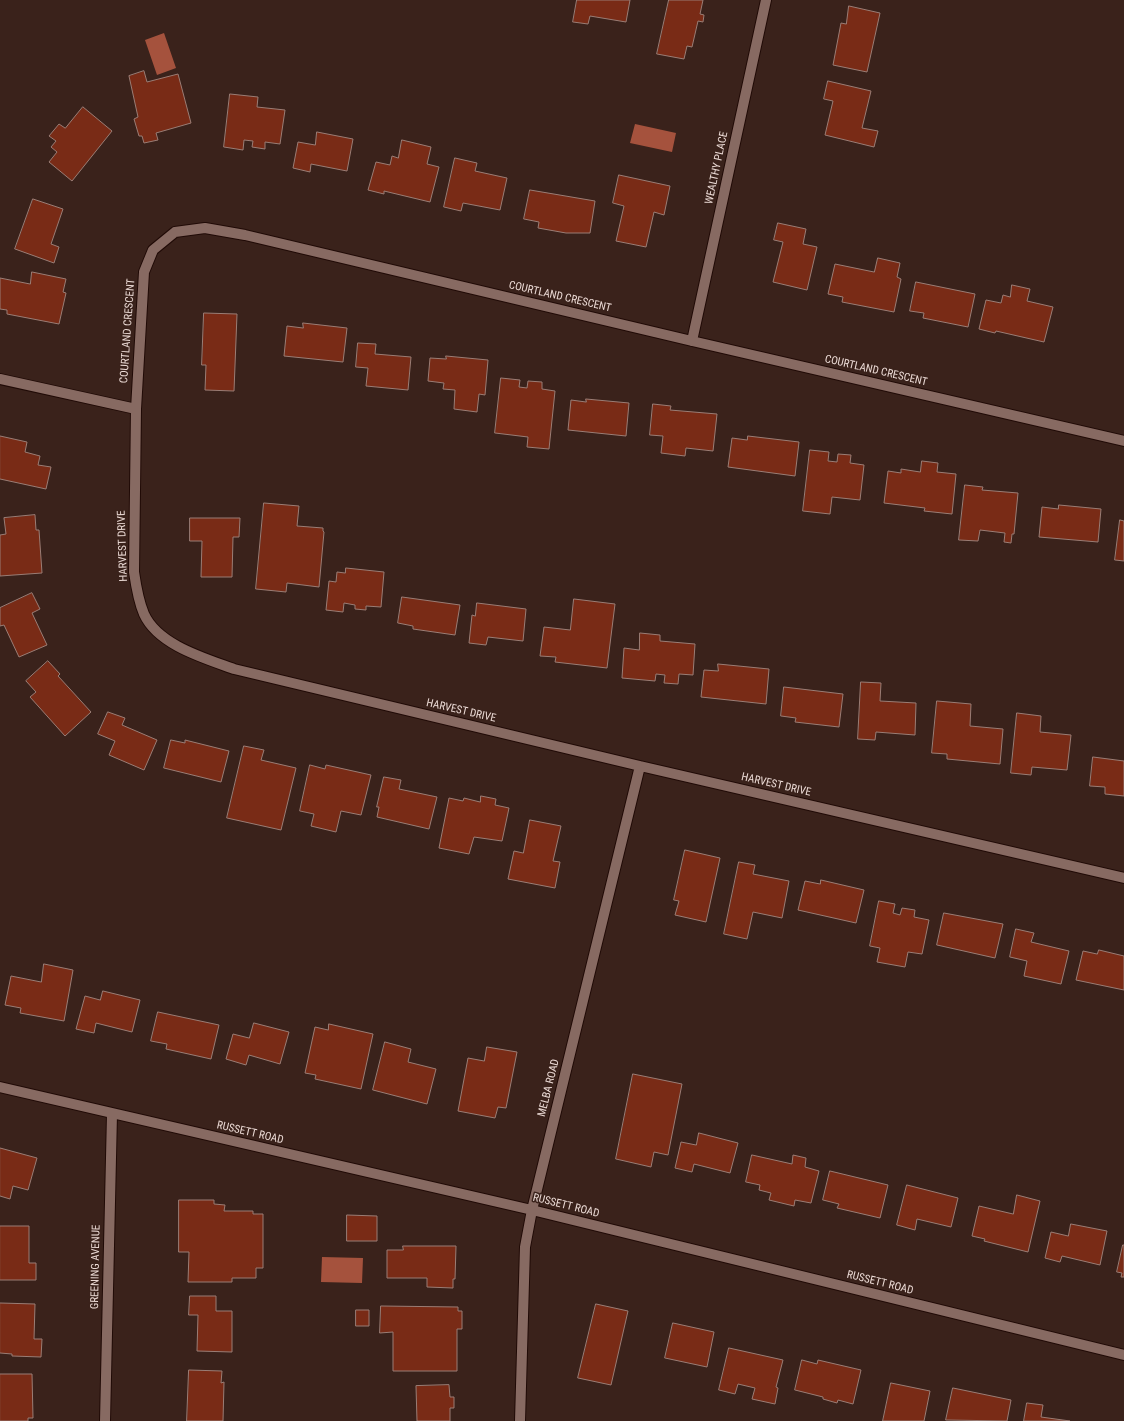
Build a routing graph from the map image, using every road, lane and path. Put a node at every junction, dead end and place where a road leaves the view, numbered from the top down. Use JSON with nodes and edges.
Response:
{"nodes":[{"id":1,"x":766,"y":0,"type":"edge"},
{"id":2,"x":692,"y":341,"type":"junction"},
{"id":3,"x":0,"y":379,"type":"edge"},
{"id":4,"x":136,"y":408,"type":"junction"},
{"id":5,"x":1124,"y":441,"type":"edge"},
{"id":6,"x":640,"y":766,"type":"junction"},
{"id":7,"x":1124,"y":878,"type":"edge"},
{"id":8,"x":0,"y":1087,"type":"edge"},
{"id":9,"x":112,"y":1114,"type":"junction"},
{"id":10,"x":532,"y":1210,"type":"junction"},
{"id":11,"x":1124,"y":1354,"type":"edge"},
{"id":12,"x":104,"y":1421,"type":"edge"},
{"id":13,"x":520,"y":1421,"type":"edge"}],
"edges":[{"from":1,"to":2,"type":"street","name":"WEALTHY PLACE"},
{"from":2,"to":4,"type":"street","name":"COURTLAND CRESCENT"},
{"from":2,"to":5,"type":"street","name":"COURTLAND CRESCENT"},
{"from":3,"to":4,"type":"street"},
{"from":4,"to":6,"type":"street","name":"HARVEST DRIVE"},
{"from":6,"to":7,"type":"street","name":"HARVEST DRIVE"},
{"from":6,"to":10,"type":"street","name":"MELBA ROAD"},
{"from":8,"to":9,"type":"street","name":"RUSSETT ROAD"},
{"from":9,"to":10,"type":"street","name":"RUSSETT ROAD"},
{"from":9,"to":12,"type":"street","name":"GREENING AVENUE"},
{"from":10,"to":11,"type":"street","name":"RUSSETT ROAD"},
{"from":10,"to":13,"type":"street","name":"MELBA ROAD"}]}
